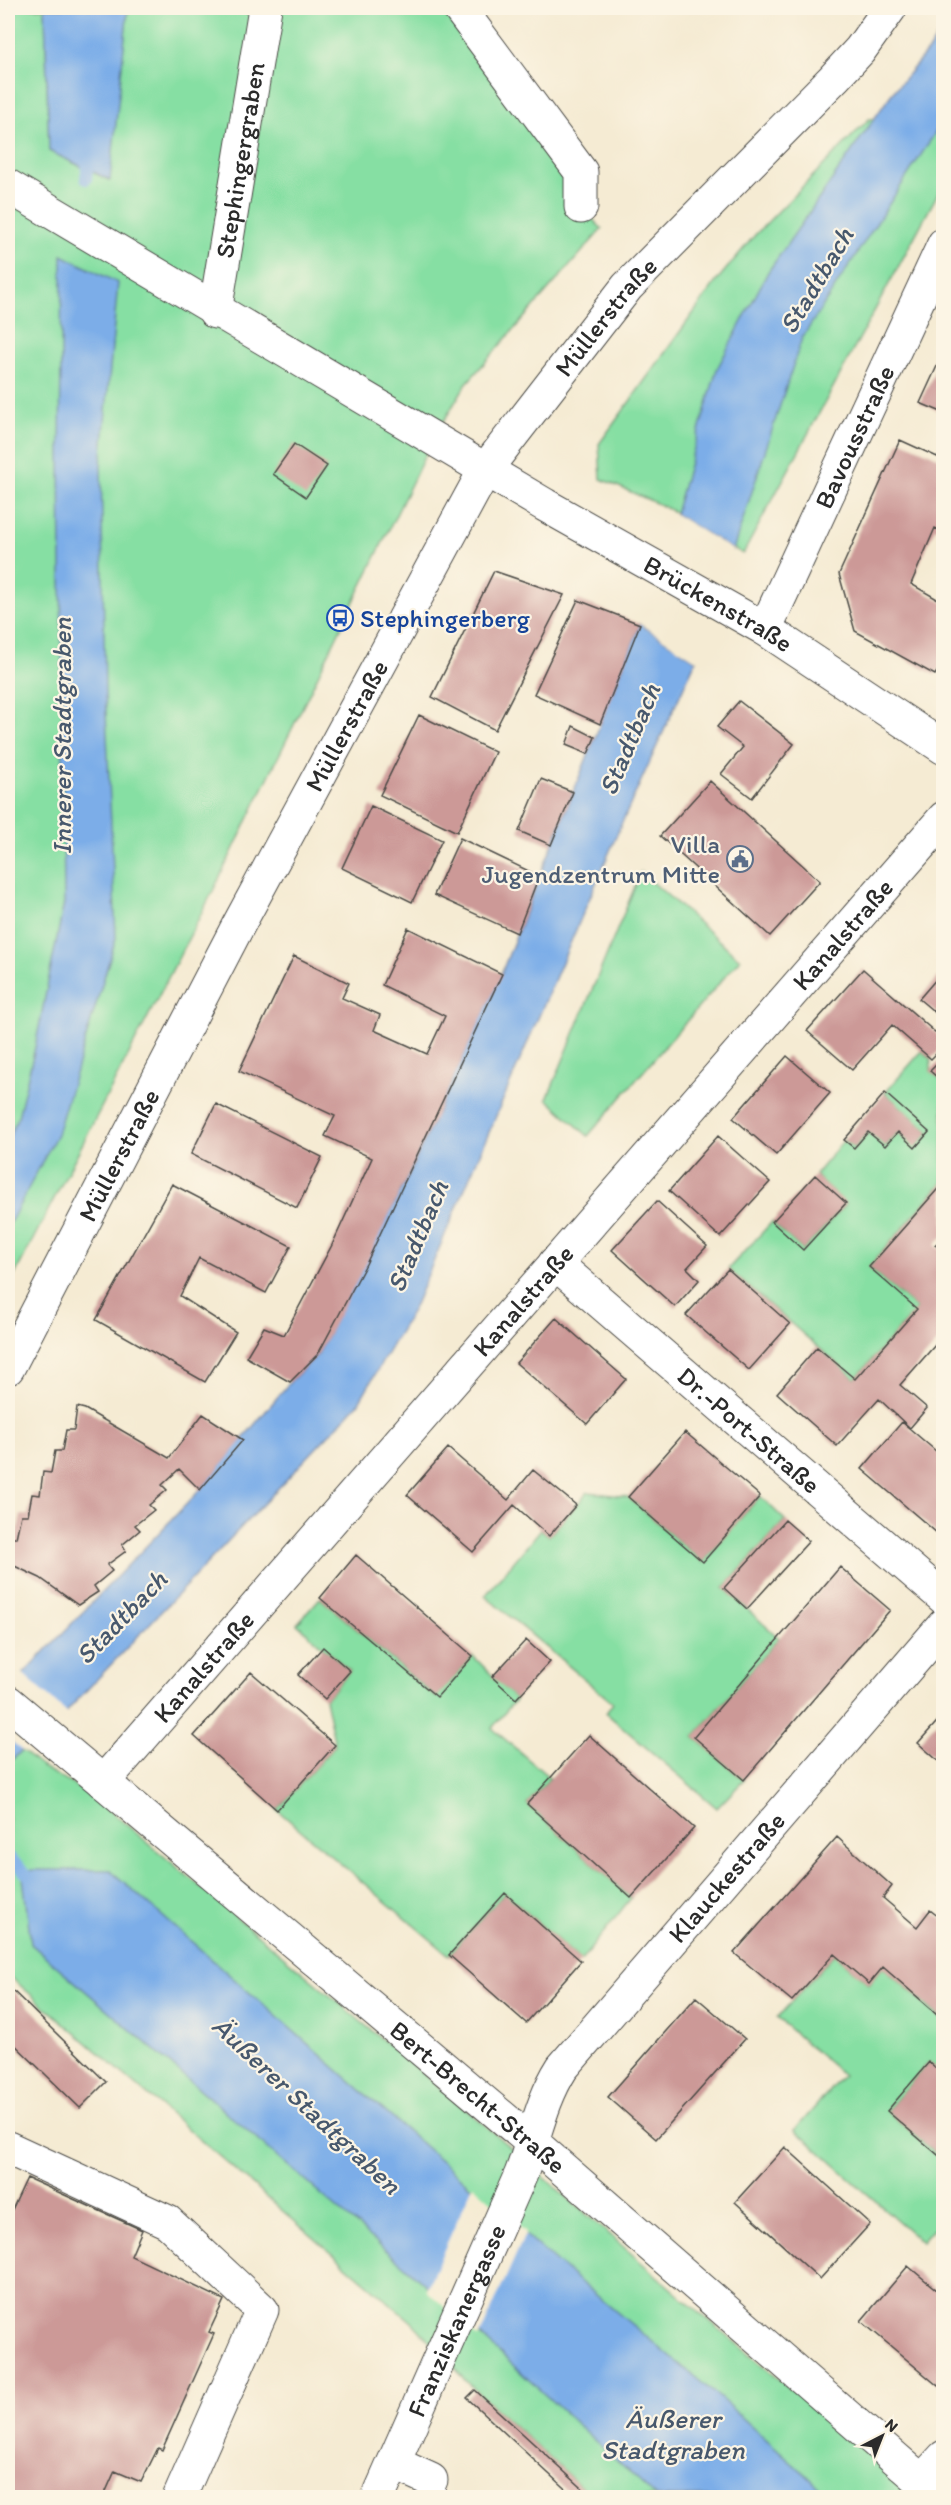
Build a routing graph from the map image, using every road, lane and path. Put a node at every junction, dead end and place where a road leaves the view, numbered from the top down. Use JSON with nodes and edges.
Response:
{"nodes":[{"id":1,"x":265,"y":8,"type":"edge"},
{"id":2,"x":459,"y":8,"type":"edge"},
{"id":3,"x":890,"y":8,"type":"edge"},
{"id":4,"x":8,"y":186,"type":"edge"},
{"id":5,"x":580,"y":207,"type":"dead end"},
{"id":6,"x":944,"y":244,"type":"edge"},
{"id":7,"x":215,"y":312,"type":"junction"},
{"id":8,"x":485,"y":470,"type":"junction"},
{"id":9,"x":765,"y":629,"type":"junction"},
{"id":10,"x":944,"y":748,"type":"edge"},
{"id":11,"x":944,"y":818,"type":"edge"},
{"id":12,"x":555,"y":1263,"type":"junction"},
{"id":13,"x":8,"y":1368,"type":"edge"},
{"id":14,"x":944,"y":1598,"type":"edge"},
{"id":15,"x":944,"y":1625,"type":"edge"},
{"id":16,"x":8,"y":1702,"type":"edge"},
{"id":17,"x":103,"y":1782,"type":"junction"},
{"id":18,"x":533,"y":2143,"type":"junction"},
{"id":19,"x":8,"y":2148,"type":"edge"},
{"id":20,"x":944,"y":2457,"type":"edge"},
{"id":21,"x":394,"y":2463,"type":"junction"},
{"id":22,"x":432,"y":2480,"type":"dead end"},
{"id":23,"x":931,"y":2490,"type":"edge"},
{"id":24,"x":179,"y":2498,"type":"edge"},
{"id":25,"x":378,"y":2498,"type":"edge"}],
"edges":[{"from":1,"to":7,"type":"street","name":"Stephingergraben"},
{"from":2,"to":5,"type":"street"},
{"from":3,"to":8,"type":"street","name":"Müllerstraße"},
{"from":4,"to":7,"type":"street"},
{"from":6,"to":9,"type":"street","name":"Bavousstraße"},
{"from":7,"to":8,"type":"street"},
{"from":8,"to":9,"type":"street","name":"Brückenstraße"},
{"from":8,"to":13,"type":"street","name":"Müllerstraße"},
{"from":9,"to":10,"type":"street","name":"Brückenstraße"},
{"from":11,"to":12,"type":"street","name":"Kanalstraße"},
{"from":12,"to":14,"type":"street","name":"Dr.-Port-Straße"},
{"from":12,"to":17,"type":"street","name":"Kanalstraße"},
{"from":15,"to":18,"type":"street","name":"Klauckestraße"},
{"from":16,"to":17,"type":"street","name":"Bert-Brecht-Straße"},
{"from":17,"to":18,"type":"street","name":"Bert-Brecht-Straße"},
{"from":18,"to":21,"type":"street","name":"Franziskanergasse"},
{"from":18,"to":23,"type":"street","name":"Bert-Brecht-Straße"},
{"from":19,"to":24,"type":"street"},
{"from":20,"to":23,"type":"street"},
{"from":21,"to":22,"type":"street"},
{"from":21,"to":25,"type":"street","name":"Franziskanergasse"}]}
